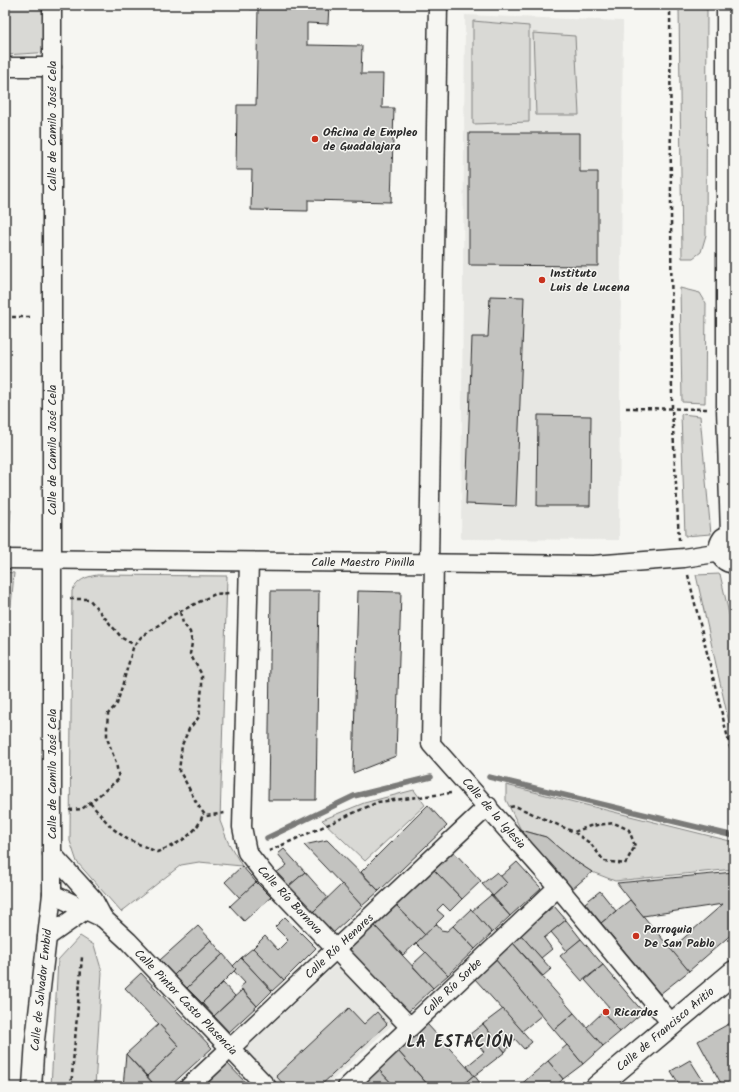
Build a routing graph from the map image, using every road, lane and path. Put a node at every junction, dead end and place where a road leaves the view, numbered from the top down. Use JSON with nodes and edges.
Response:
{"nodes":[{"id":1,"x":52,"y":5,"type":"edge"},
{"id":2,"x":438,"y":5,"type":"edge"},
{"id":3,"x":670,"y":5,"type":"edge"},
{"id":4,"x":728,"y":5,"type":"edge"},
{"id":5,"x":5,"y":67,"type":"edge"},
{"id":6,"x":52,"y":67,"type":"junction"},
{"id":7,"x":5,"y":316,"type":"edge"},
{"id":8,"x":52,"y":317,"type":"junction"},
{"id":9,"x":626,"y":408,"type":"dead end"},
{"id":10,"x":672,"y":409,"type":"junction"},
{"id":11,"x":728,"y":409,"type":"junction"},
{"id":12,"x":730,"y":545,"type":"edge"},
{"id":13,"x":684,"y":558,"type":"junction"},
{"id":14,"x":5,"y":559,"type":"edge"},
{"id":15,"x":52,"y":560,"type":"junction"},
{"id":16,"x":249,"y":562,"type":"junction"},
{"id":17,"x":432,"y":562,"type":"junction"},
{"id":18,"x":248,"y":591,"type":"junction"},
{"id":19,"x":51,"y":598,"type":"junction"},
{"id":20,"x":180,"y":612,"type":"junction"},
{"id":21,"x":135,"y":645,"type":"junction"},
{"id":22,"x":734,"y":763,"type":"edge"},
{"id":23,"x":471,"y":787,"type":"junction"},
{"id":24,"x":90,"y":803,"type":"junction"},
{"id":25,"x":490,"y":809,"type":"junction"},
{"id":26,"x":242,"y":810,"type":"junction"},
{"id":27,"x":52,"y":811,"type":"junction"},
{"id":28,"x":203,"y":813,"type":"junction"},
{"id":29,"x":574,"y":832,"type":"junction"},
{"id":30,"x":52,"y":854,"type":"junction"},
{"id":31,"x":252,"y":858,"type":"junction"},
{"id":32,"x":558,"y":887,"type":"junction"},
{"id":33,"x":52,"y":894,"type":"junction"},
{"id":34,"x":87,"y":909,"type":"junction"},
{"id":35,"x":103,"y":918,"type":"junction"},
{"id":36,"x":47,"y":937,"type":"junction"},
{"id":37,"x":336,"y":949,"type":"junction"},
{"id":38,"x":82,"y":957,"type":"dead end"},
{"id":39,"x":733,"y":976,"type":"edge"},
{"id":40,"x":671,"y":1023,"type":"junction"},
{"id":41,"x":410,"y":1027,"type":"junction"},
{"id":42,"x":231,"y":1048,"type":"junction"},
{"id":43,"x":32,"y":1087,"type":"edge"},
{"id":44,"x":71,"y":1087,"type":"edge"},
{"id":45,"x":189,"y":1087,"type":"edge"},
{"id":46,"x":267,"y":1087,"type":"edge"},
{"id":47,"x":347,"y":1087,"type":"edge"},
{"id":48,"x":597,"y":1087,"type":"edge"}],
"edges":[{"from":1,"to":6,"type":"street","name":"Calle de Camilo José Cela"},
{"from":2,"to":17,"type":"street","name":"Calle de la Iglesia"},
{"from":3,"to":10,"type":"path"},
{"from":4,"to":11,"type":"main road"},
{"from":5,"to":6,"type":"street"},
{"from":6,"to":8,"type":"street","name":"Calle de Camilo José Cela"},
{"from":7,"to":8,"type":"path"},
{"from":8,"to":15,"type":"street","name":"Calle de Camilo José Cela"},
{"from":9,"to":10,"type":"path"},
{"from":10,"to":11,"type":"path"},
{"from":10,"to":13,"type":"path"},
{"from":11,"to":12,"type":"main road"},
{"from":12,"to":13,"type":"street","name":"Calle Maestro Pinilla"},
{"from":13,"to":17,"type":"street","name":"Calle Maestro Pinilla"},
{"from":13,"to":22,"type":"path"},
{"from":14,"to":15,"type":"street","name":"Calle Maestro Pinilla"},
{"from":15,"to":16,"type":"street","name":"Calle Maestro Pinilla"},
{"from":15,"to":19,"type":"street","name":"Calle de Camilo José Cela"},
{"from":16,"to":17,"type":"street","name":"Calle Maestro Pinilla"},
{"from":16,"to":18,"type":"street","name":"Calle Río Bornova"},
{"from":17,"to":23,"type":"street","name":"Calle de la Iglesia"},
{"from":18,"to":20,"type":"path"},
{"from":18,"to":26,"type":"street","name":"Calle Río Bornova"},
{"from":19,"to":21,"type":"path"},
{"from":19,"to":27,"type":"street","name":"Calle de Camilo José Cela"},
{"from":20,"to":21,"type":"path"},
{"from":20,"to":28,"type":"path"},
{"from":21,"to":24,"type":"path"},
{"from":23,"to":25,"type":"street","name":"Calle de la Iglesia"},
{"from":23,"to":31,"type":"path"},
{"from":24,"to":27,"type":"path"},
{"from":24,"to":28,"type":"path"},
{"from":25,"to":29,"type":"path"},
{"from":25,"to":32,"type":"street","name":"Calle de la Iglesia"},
{"from":25,"to":37,"type":"street","name":"Calle Río Henares"},
{"from":26,"to":28,"type":"path"},
{"from":26,"to":31,"type":"street","name":"Calle Río Bornova"},
{"from":27,"to":30,"type":"street","name":"Calle de Camilo José Cela"},
{"from":29,"to":29,"type":"path"},
{"from":30,"to":33,"type":"street","name":"Calle de Camilo José Cela"},
{"from":30,"to":35,"type":"street","name":"Calle Pintor Casto Plasencia"},
{"from":31,"to":37,"type":"street","name":"Calle Río Bornova"},
{"from":32,"to":40,"type":"street","name":"Calle de la Iglesia"},
{"from":32,"to":41,"type":"street","name":"Calle Río Sorbe"},
{"from":33,"to":34,"type":"street","name":"Calle Pintor Casto Plasencia"},
{"from":33,"to":36,"type":"street","name":"Calle de Salvador Embid"},
{"from":34,"to":35,"type":"street","name":"Calle Pintor Casto Plasencia"},
{"from":34,"to":36,"type":"street"},
{"from":35,"to":42,"type":"street","name":"Calle Pintor Casto Plasencia"},
{"from":36,"to":43,"type":"street","name":"Calle de Salvador Embid"},
{"from":37,"to":41,"type":"street","name":"Calle Río Bornova"},
{"from":37,"to":42,"type":"street","name":"Calle Río Henares"},
{"from":38,"to":44,"type":"path"},
{"from":39,"to":40,"type":"main road","name":"Calle de Francisco Aritio"},
{"from":40,"to":48,"type":"main road","name":"Calle de Francisco Aritio"},
{"from":41,"to":47,"type":"street","name":"Calle Río Sorbe"},
{"from":42,"to":45,"type":"street","name":"Calle Río Henares"},
{"from":42,"to":46,"type":"street","name":"Calle Pintor Casto Plasencia"}]}
